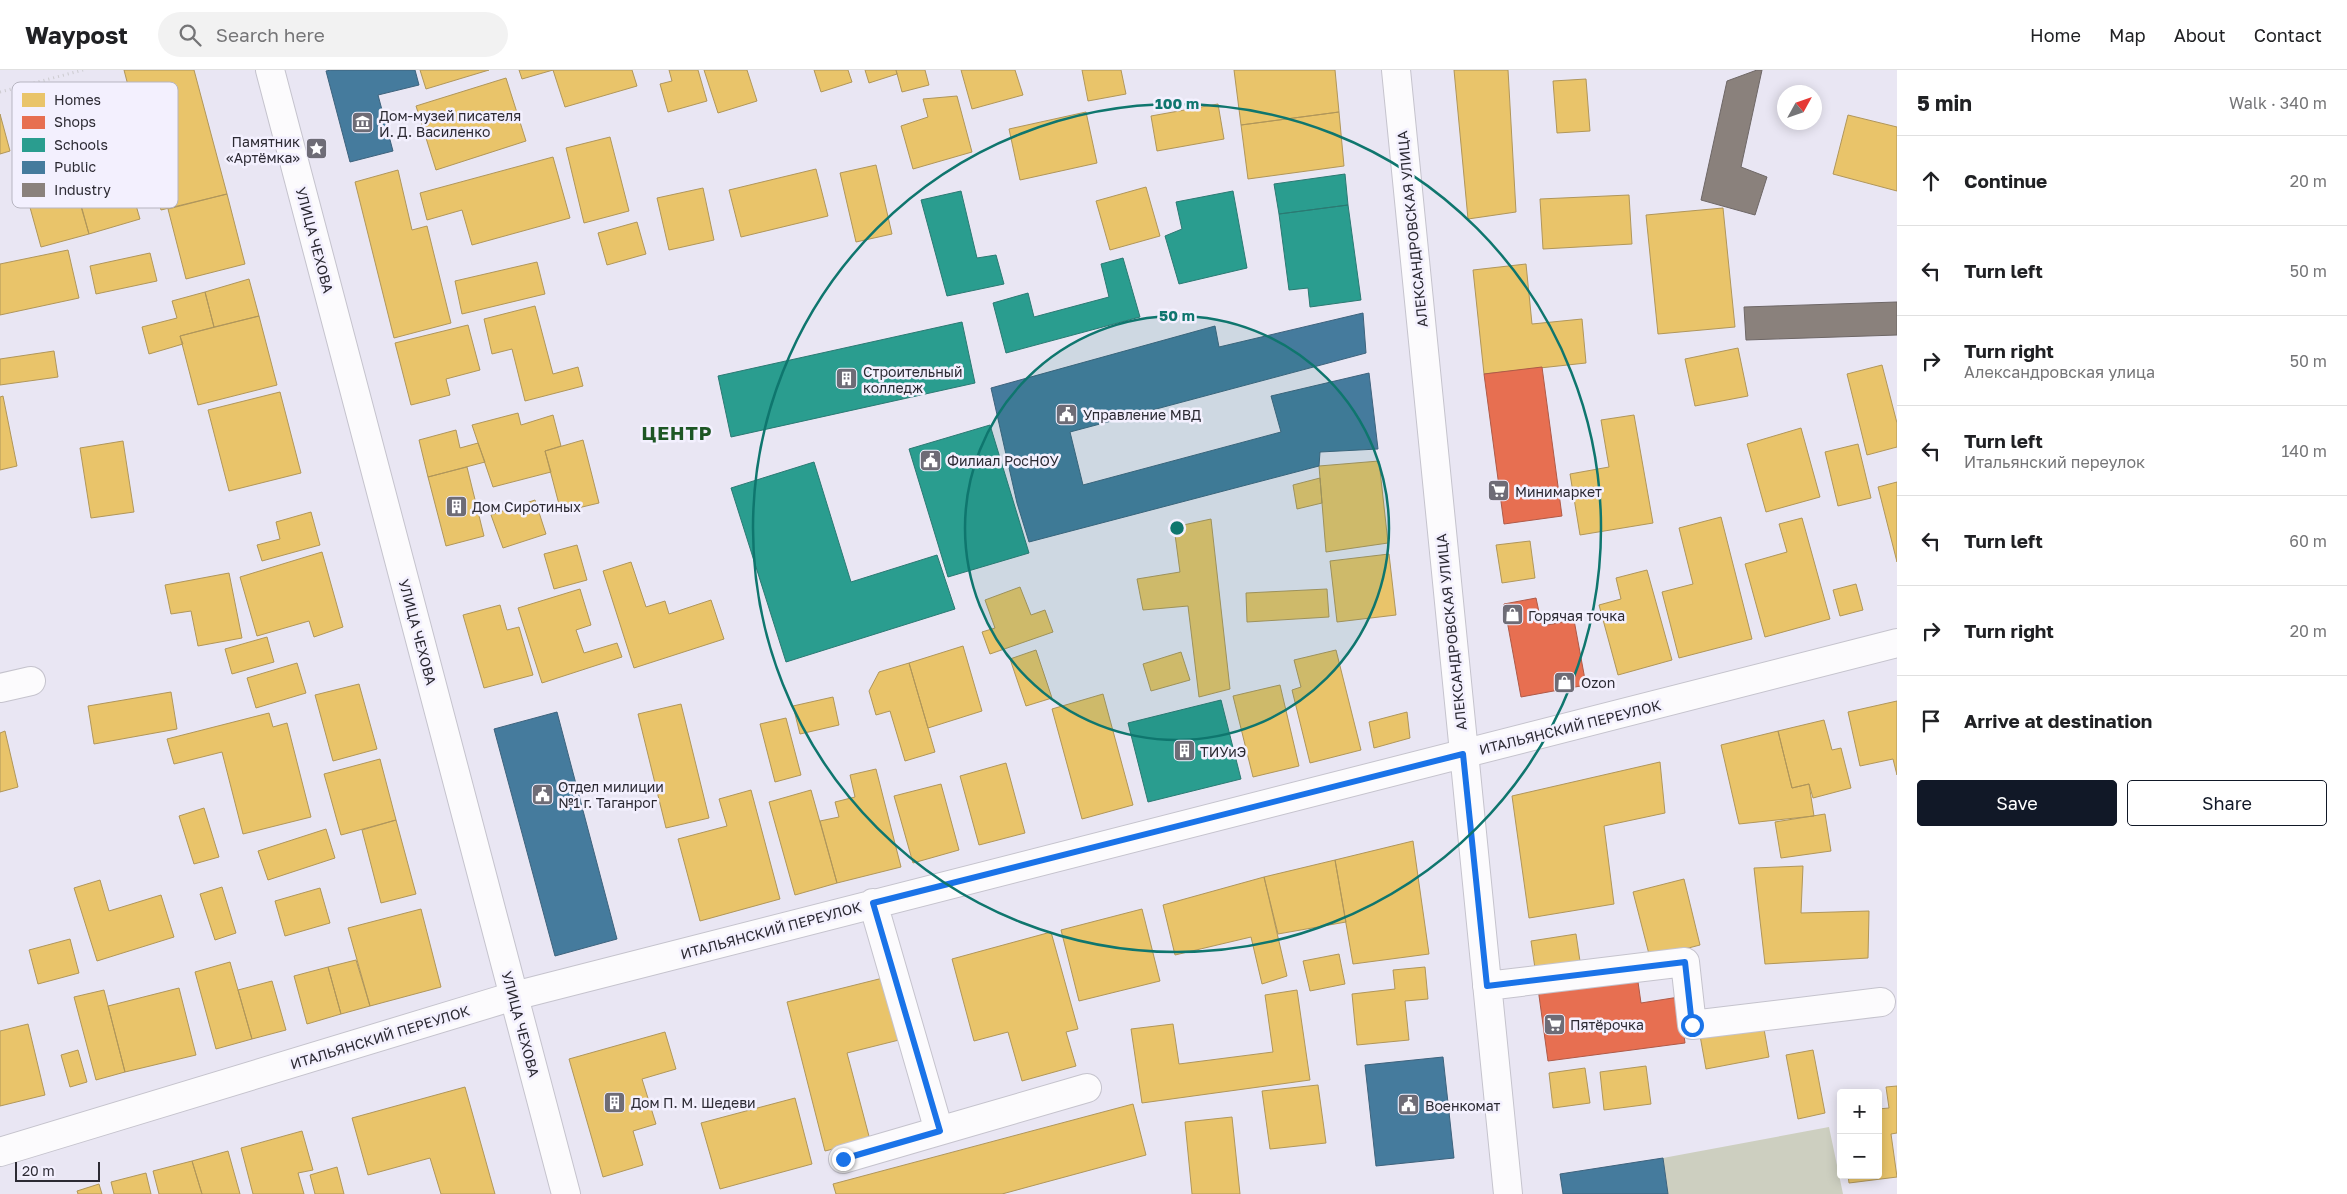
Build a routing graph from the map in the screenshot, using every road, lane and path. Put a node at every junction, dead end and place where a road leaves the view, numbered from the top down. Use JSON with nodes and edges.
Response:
{"nodes":[{"id":1,"x":83,"y":70,"type":"edge"},
{"id":2,"x":270,"y":70,"type":"edge"},
{"id":3,"x":1396,"y":70,"type":"edge"},
{"id":4,"x":38,"y":82,"type":"edge"},
{"id":5,"x":1897,"y":643,"type":"edge"},
{"id":6,"x":31,"y":681,"type":"dead end"},
{"id":7,"x":0,"y":688,"type":"edge"},
{"id":8,"x":1463,"y":754,"type":"junction"},
{"id":9,"x":873,"y":903,"type":"junction"},
{"id":10,"x":1487,"y":986,"type":"junction"},
{"id":11,"x":514,"y":996,"type":"junction"},
{"id":12,"x":1881,"y":1002,"type":"dead end"},
{"id":13,"x":1087,"y":1088,"type":"dead end"},
{"id":14,"x":940,"y":1131,"type":"junction"},
{"id":15,"x":0,"y":1152,"type":"edge"},
{"id":16,"x":843,"y":1159,"type":"dead end"},
{"id":17,"x":566,"y":1194,"type":"edge"},
{"id":18,"x":1508,"y":1194,"type":"edge"}],
"edges":[{"from":1,"to":4,"type":"path"},
{"from":2,"to":11,"type":"street","name":"УЛИЦА ЧЕХОВА"},
{"from":3,"to":8,"type":"street","name":"АЛЕКСАНДРОВСКАЯ УЛИЦА"},
{"from":5,"to":8,"type":"street","name":"ИТАЛЬЯНСКИЙ ПЕРЕУЛОК"},
{"from":6,"to":7,"type":"street"},
{"from":8,"to":9,"type":"street","name":"ИТАЛЬЯНСКИЙ ПЕРЕУЛОК"},
{"from":8,"to":10,"type":"street","name":"АЛЕКСАНДРОВСКАЯ УЛИЦА"},
{"from":9,"to":11,"type":"street","name":"ИТАЛЬЯНСКИЙ ПЕРЕУЛОК"},
{"from":9,"to":14,"type":"street"},
{"from":10,"to":12,"type":"street"},
{"from":10,"to":18,"type":"street","name":"АЛЕКСАНДРОВСКАЯ УЛИЦА"},
{"from":11,"to":15,"type":"street","name":"ИТАЛЬЯНСКИЙ ПЕРЕУЛОК"},
{"from":11,"to":17,"type":"street","name":"УЛИЦА ЧЕХОВА"},
{"from":13,"to":14,"type":"street"},
{"from":14,"to":16,"type":"street"}]}
